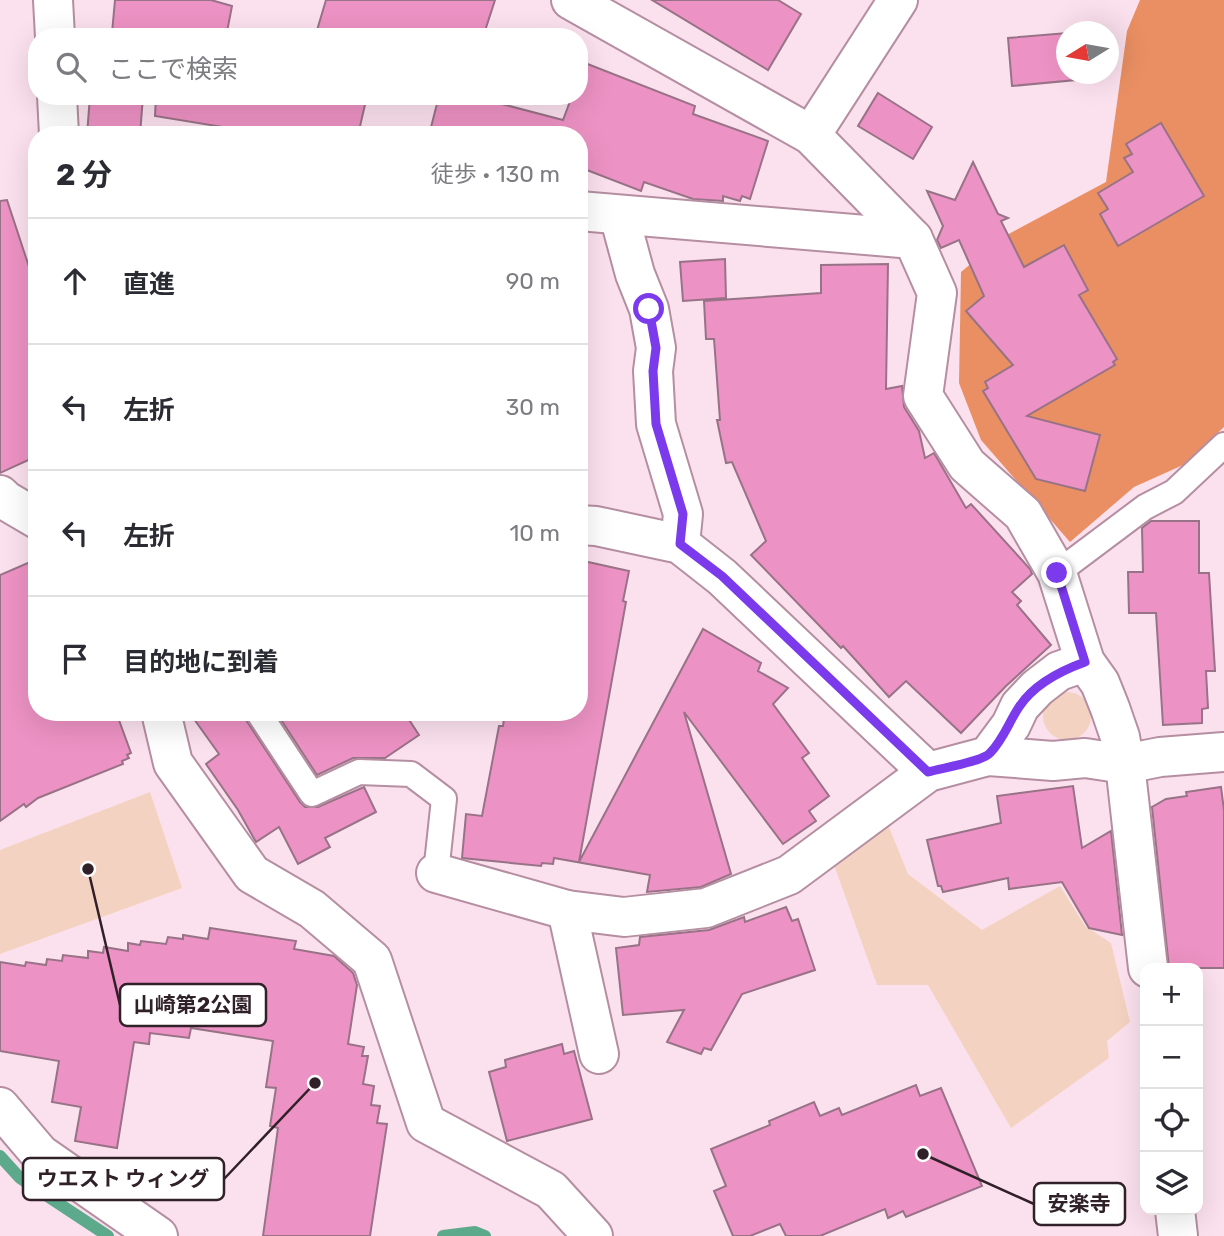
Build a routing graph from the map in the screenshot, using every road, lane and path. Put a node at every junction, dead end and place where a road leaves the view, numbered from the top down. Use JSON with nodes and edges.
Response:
{"nodes":[{"id":1,"x":53,"y":0,"type":"edge"},
{"id":2,"x":571,"y":0,"type":"edge"},
{"id":3,"x":898,"y":0,"type":"edge"},
{"id":4,"x":55,"y":28,"type":"edge"},
{"id":5,"x":57,"y":105,"type":"edge"},
{"id":6,"x":59,"y":126,"type":"edge"},
{"id":7,"x":811,"y":135,"type":"junction"},
{"id":8,"x":588,"y":212,"type":"edge"},
{"id":9,"x":618,"y":215,"type":"junction"},
{"id":10,"x":913,"y":239,"type":"junction"},
{"id":11,"x":1224,"y":445,"type":"edge"},
{"id":12,"x":0,"y":495,"type":"edge"},
{"id":13,"x":28,"y":514,"type":"edge"},
{"id":14,"x":588,"y":526,"type":"edge"},
{"id":15,"x":680,"y":544,"type":"junction"},
{"id":16,"x":1057,"y":573,"type":"junction"},
{"id":17,"x":1085,"y":662,"type":"junction"},
{"id":18,"x":162,"y":721,"type":"edge"},
{"id":19,"x":264,"y":721,"type":"edge"},
{"id":20,"x":1224,"y":752,"type":"edge"},
{"id":21,"x":988,"y":756,"type":"junction"},
{"id":22,"x":1125,"y":764,"type":"junction"},
{"id":23,"x":928,"y":772,"type":"junction"},
{"id":24,"x":436,"y":873,"type":"joint"},
{"id":25,"x":567,"y":911,"type":"junction"},
{"id":26,"x":1147,"y":963,"type":"edge"},
{"id":27,"x":599,"y":1054,"type":"dead end"},
{"id":28,"x":0,"y":1107,"type":"edge"},
{"id":29,"x":1176,"y":1215,"type":"edge"},
{"id":30,"x":158,"y":1236,"type":"edge"},
{"id":31,"x":593,"y":1236,"type":"edge"},
{"id":32,"x":1178,"y":1236,"type":"edge"}],
"edges":[{"from":1,"to":4,"type":"street"},
{"from":2,"to":7,"type":"street"},
{"from":3,"to":7,"type":"street"},
{"from":5,"to":6,"type":"street"},
{"from":7,"to":10,"type":"street"},
{"from":8,"to":9,"type":"street"},
{"from":9,"to":10,"type":"street"},
{"from":9,"to":15,"type":"street"},
{"from":10,"to":16,"type":"street"},
{"from":11,"to":16,"type":"lane"},
{"from":12,"to":13,"type":"street"},
{"from":14,"to":15,"type":"street"},
{"from":15,"to":23,"type":"street"},
{"from":16,"to":17,"type":"street"},
{"from":17,"to":21,"type":"street"},
{"from":17,"to":22,"type":"street"},
{"from":18,"to":31,"type":"street"},
{"from":19,"to":24,"type":"lane"},
{"from":20,"to":22,"type":"street"},
{"from":21,"to":22,"type":"street"},
{"from":21,"to":23,"type":"street"},
{"from":22,"to":26,"type":"street"},
{"from":23,"to":25,"type":"street"},
{"from":24,"to":25,"type":"street"},
{"from":25,"to":27,"type":"street"},
{"from":28,"to":30,"type":"street"},
{"from":29,"to":32,"type":"street"}]}
